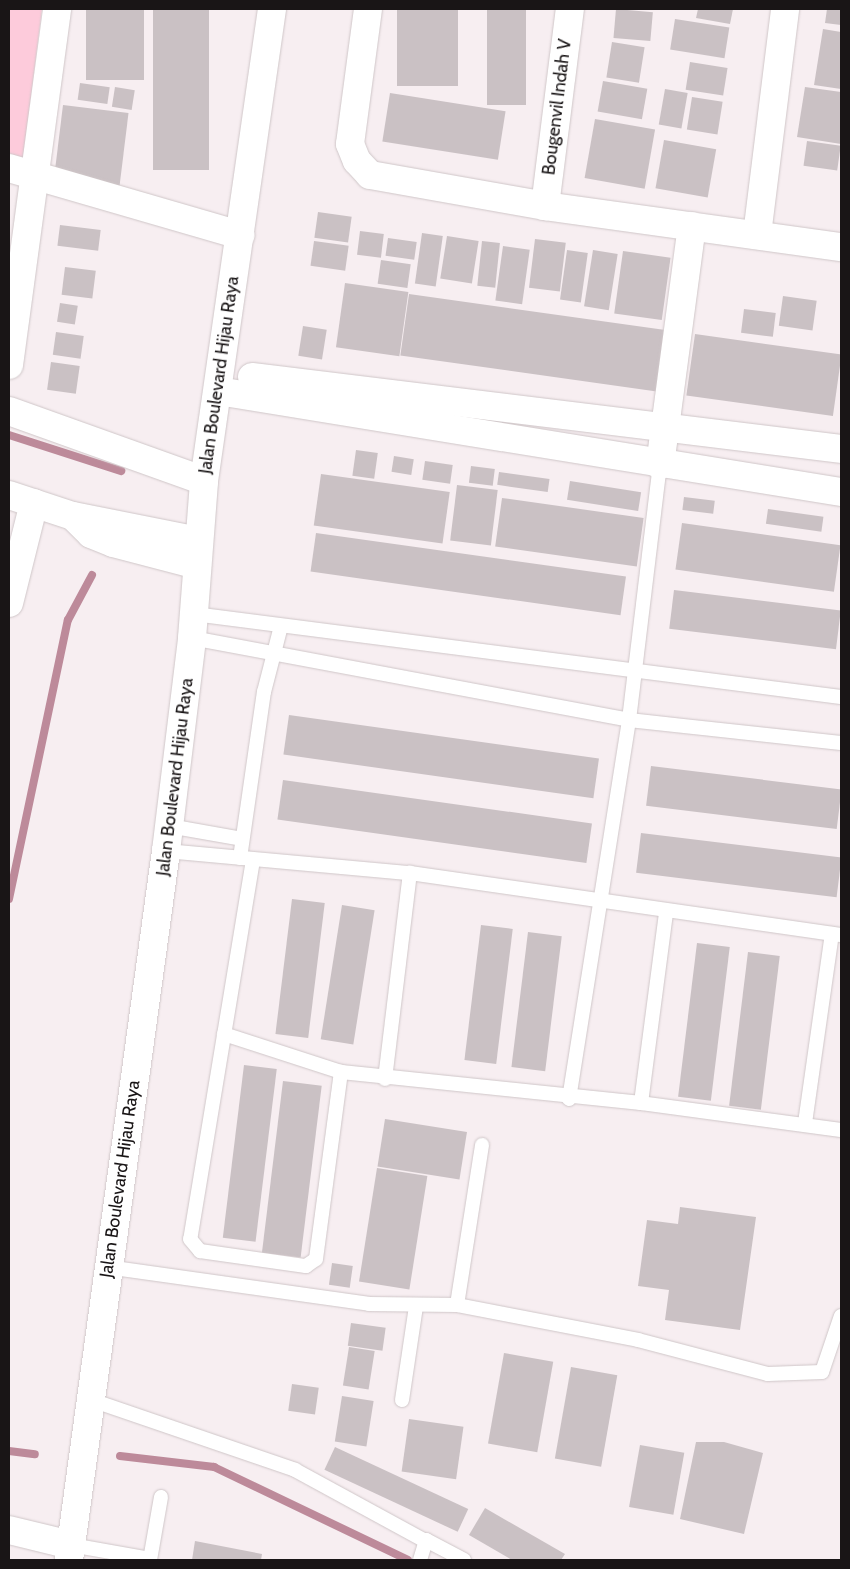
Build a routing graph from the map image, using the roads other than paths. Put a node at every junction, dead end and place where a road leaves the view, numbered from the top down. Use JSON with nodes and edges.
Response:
{"nodes":[{"id":1,"x":57,"y":9,"type":"edge"},
{"id":2,"x":272,"y":9,"type":"edge"},
{"id":3,"x":368,"y":9,"type":"edge"},
{"id":4,"x":570,"y":9,"type":"edge"},
{"id":5,"x":785,"y":9,"type":"edge"},
{"id":6,"x":21,"y":172,"type":"edge"},
{"id":7,"x":545,"y":206,"type":"junction"},
{"id":8,"x":692,"y":226,"type":"junction"},
{"id":9,"x":240,"y":235,"type":"junction"},
{"id":10,"x":756,"y":235,"type":"junction"},
{"id":11,"x":841,"y":247,"type":"edge"},
{"id":12,"x":9,"y":365,"type":"edge"},
{"id":13,"x":219,"y":382,"type":"junction"},
{"id":14,"x":288,"y":390,"type":"junction"},
{"id":15,"x":9,"y":411,"type":"edge"},
{"id":16,"x":668,"y":424,"type":"junction"},
{"id":17,"x":841,"y":449,"type":"edge"},
{"id":18,"x":660,"y":465,"type":"junction"},
{"id":19,"x":204,"y":481,"type":"junction"},
{"id":20,"x":841,"y":492,"type":"edge"},
{"id":21,"x":21,"y":499,"type":"edge"},
{"id":22,"x":198,"y":553,"type":"junction"},
{"id":23,"x":9,"y":603,"type":"edge"},
{"id":24,"x":281,"y":626,"type":"junction"},
{"id":25,"x":201,"y":631,"type":"junction"},
{"id":26,"x":276,"y":653,"type":"junction"},
{"id":27,"x":636,"y":672,"type":"junction"},
{"id":28,"x":841,"y":697,"type":"edge"},
{"id":29,"x":629,"y":720,"type":"junction"},
{"id":30,"x":841,"y":743,"type":"edge"},
{"id":31,"x":242,"y":839,"type":"junction"},
{"id":32,"x":180,"y":840,"type":"junction"},
{"id":33,"x":246,"y":859,"type":"junction"},
{"id":34,"x":410,"y":873,"type":"junction"},
{"id":35,"x":600,"y":902,"type":"junction"},
{"id":36,"x":666,"y":912,"type":"junction"},
{"id":37,"x":837,"y":934,"type":"edge"},
{"id":38,"x":224,"y":1034,"type":"junction"},
{"id":39,"x":342,"y":1072,"type":"junction"},
{"id":40,"x":385,"y":1079,"type":"junction"},
{"id":41,"x":569,"y":1099,"type":"junction"},
{"id":42,"x":641,"y":1103,"type":"junction"},
{"id":43,"x":806,"y":1124,"type":"junction"},
{"id":44,"x":841,"y":1130,"type":"edge"},
{"id":45,"x":482,"y":1145,"type":"dead end"},
{"id":46,"x":108,"y":1267,"type":"junction"},
{"id":47,"x":457,"y":1305,"type":"junction"},
{"id":48,"x":416,"y":1306,"type":"junction"},
{"id":49,"x":841,"y":1316,"type":"edge"},
{"id":50,"x":402,"y":1400,"type":"dead end"},
{"id":51,"x":90,"y":1408,"type":"junction"},
{"id":52,"x":161,"y":1497,"type":"dead end"},
{"id":53,"x":9,"y":1530,"type":"edge"},
{"id":54,"x":425,"y":1541,"type":"junction"},
{"id":55,"x":70,"y":1553,"type":"edge"},
{"id":56,"x":150,"y":1560,"type":"edge"},
{"id":57,"x":420,"y":1560,"type":"edge"},
{"id":58,"x":464,"y":1560,"type":"edge"}],
"edges":[{"from":1,"to":6,"type":"street"},
{"from":2,"to":9,"type":"street","name":"Jalan Boulevard Hijau Raya"},
{"from":3,"to":7,"type":"street"},
{"from":4,"to":7,"type":"street","name":"Bougenvil Indah V"},
{"from":5,"to":10,"type":"street"},
{"from":6,"to":9,"type":"street"},
{"from":6,"to":12,"type":"street"},
{"from":7,"to":8,"type":"street"},
{"from":8,"to":10,"type":"street"},
{"from":8,"to":16,"type":"street"},
{"from":9,"to":13,"type":"street","name":"Jalan Boulevard Hijau Raya"},
{"from":10,"to":11,"type":"street"},
{"from":13,"to":14,"type":"street"},
{"from":13,"to":19,"type":"street","name":"Jalan Boulevard Hijau Raya"},
{"from":14,"to":16,"type":"street"},
{"from":14,"to":18,"type":"street"},
{"from":15,"to":19,"type":"street"},
{"from":16,"to":17,"type":"street"},
{"from":16,"to":18,"type":"street"},
{"from":18,"to":20,"type":"street"},
{"from":18,"to":27,"type":"lane"},
{"from":19,"to":22,"type":"street","name":"Jalan Boulevard Hijau Raya"},
{"from":21,"to":22,"type":"street"},
{"from":21,"to":23,"type":"street"},
{"from":22,"to":25,"type":"street","name":"Jalan Boulevard Hijau Raya"},
{"from":24,"to":25,"type":"lane"},
{"from":24,"to":26,"type":"lane"},
{"from":24,"to":27,"type":"lane"},
{"from":25,"to":26,"type":"lane"},
{"from":25,"to":32,"type":"street","name":"Jalan Boulevard Hijau Raya"},
{"from":26,"to":29,"type":"lane"},
{"from":26,"to":31,"type":"lane"},
{"from":27,"to":28,"type":"lane"},
{"from":27,"to":29,"type":"lane"},
{"from":29,"to":30,"type":"lane"},
{"from":29,"to":35,"type":"lane"},
{"from":31,"to":32,"type":"lane"},
{"from":31,"to":33,"type":"lane"},
{"from":32,"to":33,"type":"lane"},
{"from":32,"to":46,"type":"street","name":"Jalan Boulevard Hijau Raya"},
{"from":33,"to":34,"type":"lane"},
{"from":33,"to":38,"type":"lane"},
{"from":34,"to":35,"type":"lane"},
{"from":34,"to":40,"type":"lane"},
{"from":35,"to":36,"type":"lane"},
{"from":35,"to":41,"type":"lane"},
{"from":36,"to":37,"type":"lane"},
{"from":36,"to":42,"type":"lane"},
{"from":37,"to":43,"type":"lane"},
{"from":38,"to":39,"type":"lane"},
{"from":38,"to":39,"type":"lane"},
{"from":39,"to":40,"type":"lane"},
{"from":40,"to":41,"type":"lane"},
{"from":41,"to":42,"type":"lane"},
{"from":42,"to":43,"type":"lane"},
{"from":43,"to":44,"type":"lane"},
{"from":45,"to":47,"type":"lane"},
{"from":46,"to":48,"type":"lane"},
{"from":46,"to":51,"type":"street","name":"Jalan Boulevard Hijau Raya"},
{"from":47,"to":48,"type":"lane"},
{"from":47,"to":49,"type":"lane"},
{"from":48,"to":50,"type":"lane"},
{"from":51,"to":54,"type":"lane"},
{"from":51,"to":55,"type":"street","name":"Jalan Boulevard Hijau Raya"},
{"from":52,"to":56,"type":"lane"},
{"from":53,"to":55,"type":"street"},
{"from":54,"to":57,"type":"lane"},
{"from":54,"to":58,"type":"lane"},
{"from":55,"to":56,"type":"lane"}]}
